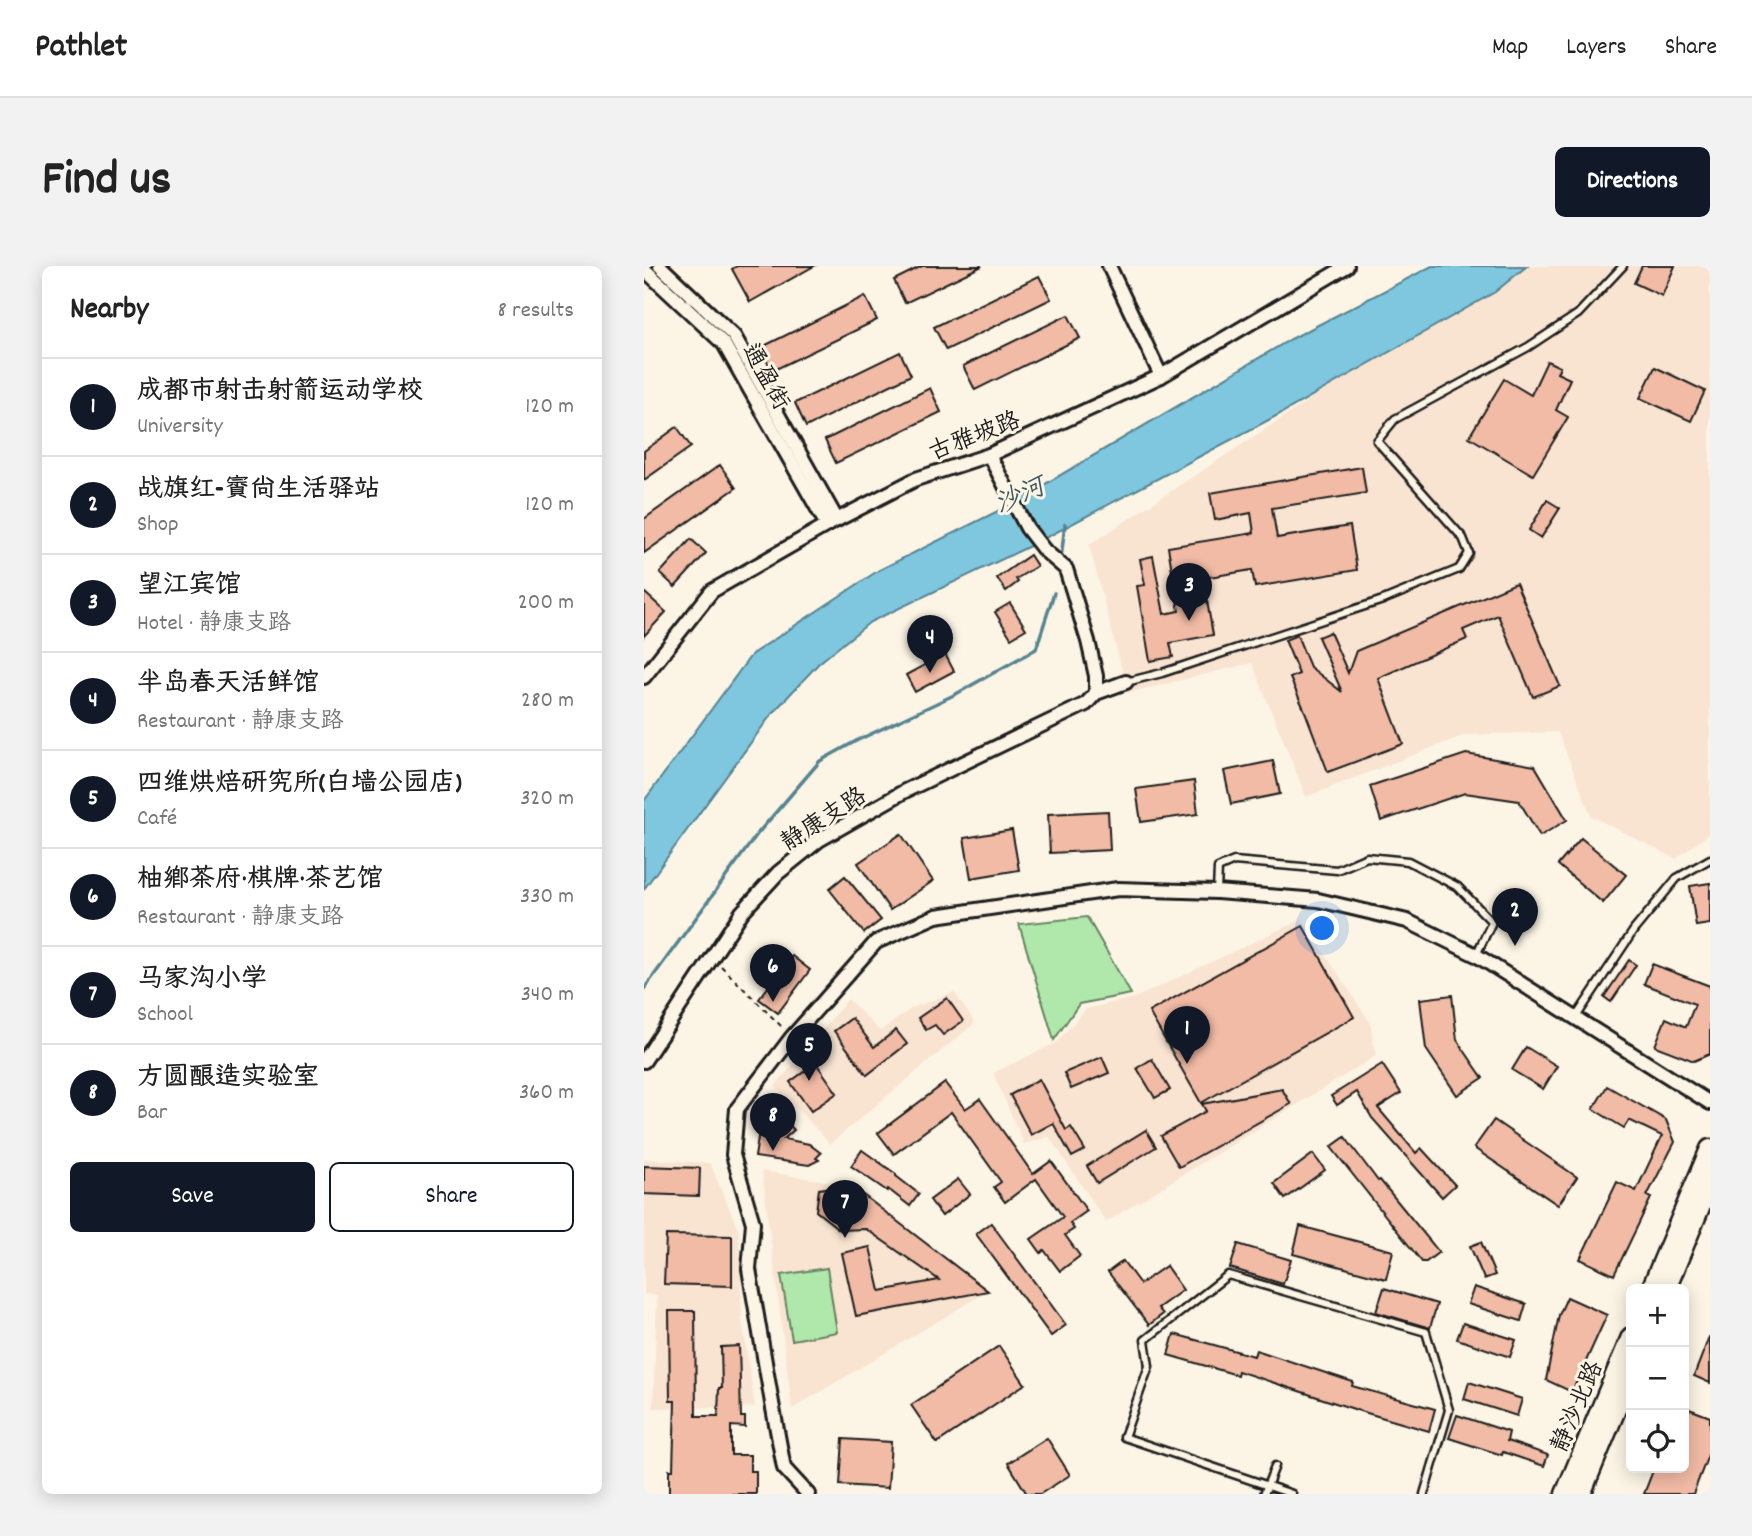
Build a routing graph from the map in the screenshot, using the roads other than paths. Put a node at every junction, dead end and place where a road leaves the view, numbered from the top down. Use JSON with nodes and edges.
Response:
{"nodes":[{"id":1,"x":660,"y":266,"type":"edge"},
{"id":2,"x":1109,"y":266,"type":"edge"},
{"id":3,"x":1347,"y":266,"type":"edge"},
{"id":4,"x":1623,"y":266,"type":"edge"},
{"id":5,"x":644,"y":269,"type":"edge"},
{"id":6,"x":1161,"y":376,"type":"junction"},
{"id":7,"x":989,"y":455,"type":"junction"},
{"id":8,"x":832,"y":522,"type":"junction"},
{"id":9,"x":644,"y":677,"type":"edge"},
{"id":10,"x":1126,"y":682,"type":"joint"},
{"id":11,"x":1096,"y":693,"type":"junction"},
{"id":12,"x":1710,"y":859,"type":"edge"},
{"id":13,"x":1217,"y":892,"type":"junction"},
{"id":14,"x":1476,"y":955,"type":"junction"},
{"id":15,"x":1575,"y":1019,"type":"junction"},
{"id":16,"x":644,"y":1061,"type":"edge"},
{"id":17,"x":1710,"y":1102,"type":"edge"},
{"id":18,"x":1710,"y":1149,"type":"edge"},
{"id":19,"x":1710,"y":1183,"type":"edge"},
{"id":20,"x":1653,"y":1284,"type":"edge"},
{"id":21,"x":1668,"y":1284,"type":"edge"},
{"id":22,"x":1627,"y":1347,"type":"edge"},
{"id":23,"x":1626,"y":1385,"type":"edge"},
{"id":24,"x":1275,"y":1466,"type":"dead end"},
{"id":25,"x":1267,"y":1486,"type":"junction"},
{"id":26,"x":808,"y":1494,"type":"edge"},
{"id":27,"x":1264,"y":1494,"type":"edge"},
{"id":28,"x":1292,"y":1494,"type":"edge"},
{"id":29,"x":1424,"y":1494,"type":"edge"},
{"id":30,"x":1565,"y":1494,"type":"edge"},
{"id":31,"x":1581,"y":1494,"type":"edge"}],
"edges":[{"from":1,"to":8,"type":"street","name":"通盈街"},
{"from":2,"to":6,"type":"street"},
{"from":3,"to":6,"type":"street","name":"古雅坡路"},
{"from":4,"to":10,"type":"lane"},
{"from":5,"to":8,"type":"street","name":"通盈街"},
{"from":6,"to":7,"type":"street","name":"古雅坡路"},
{"from":7,"to":8,"type":"street","name":"古雅坡路"},
{"from":7,"to":11,"type":"street"},
{"from":8,"to":9,"type":"street","name":"古雅坡路"},
{"from":10,"to":11,"type":"street","name":"静康支路"},
{"from":11,"to":16,"type":"street","name":"静康支路"},
{"from":12,"to":15,"type":"lane"},
{"from":13,"to":14,"type":"street"},
{"from":13,"to":14,"type":"lane"},
{"from":13,"to":26,"type":"street"},
{"from":14,"to":15,"type":"street"},
{"from":15,"to":17,"type":"street"},
{"from":18,"to":20,"type":"street"},
{"from":19,"to":21,"type":"street"},
{"from":22,"to":30,"type":"street","name":"静沙北路"},
{"from":23,"to":31,"type":"street","name":"静沙北路"},
{"from":24,"to":25,"type":"lane"},
{"from":25,"to":27,"type":"lane"},
{"from":25,"to":28,"type":"lane"},
{"from":25,"to":29,"type":"lane"}]}
